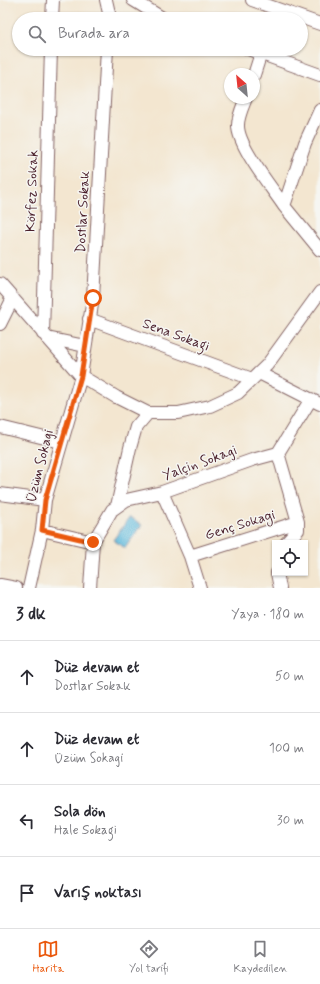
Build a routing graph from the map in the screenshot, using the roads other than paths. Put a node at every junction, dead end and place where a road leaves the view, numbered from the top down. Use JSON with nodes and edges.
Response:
{"nodes":[{"id":1,"x":53,"y":0,"type":"edge"},
{"id":2,"x":106,"y":0,"type":"edge"},
{"id":3,"x":133,"y":0,"type":"edge"},
{"id":4,"x":252,"y":0,"type":"edge"},
{"id":5,"x":52,"y":12,"type":"edge"},
{"id":6,"x":109,"y":12,"type":"edge"},
{"id":7,"x":153,"y":12,"type":"edge"},
{"id":8,"x":286,"y":12,"type":"edge"},
{"id":9,"x":308,"y":20,"type":"edge"},
{"id":10,"x":320,"y":24,"type":"edge"},
{"id":11,"x":51,"y":56,"type":"edge"},
{"id":12,"x":107,"y":56,"type":"edge"},
{"id":13,"x":260,"y":56,"type":"edge"},
{"id":14,"x":269,"y":56,"type":"edge"},
{"id":15,"x":256,"y":68,"type":"edge"},
{"id":16,"x":320,"y":75,"type":"edge"},
{"id":17,"x":244,"y":104,"type":"edge"},
{"id":18,"x":320,"y":110,"type":"edge"},
{"id":19,"x":284,"y":206,"type":"junction"},
{"id":20,"x":320,"y":250,"type":"edge"},
{"id":21,"x":0,"y":284,"type":"edge"},
{"id":22,"x":320,"y":292,"type":"edge"},
{"id":23,"x":13,"y":298,"type":"junction"},
{"id":24,"x":89,"y":319,"type":"junction"},
{"id":25,"x":0,"y":324,"type":"edge"},
{"id":26,"x":45,"y":336,"type":"junction"},
{"id":27,"x":85,"y":346,"type":"junction"},
{"id":28,"x":81,"y":376,"type":"junction"},
{"id":29,"x":256,"y":376,"type":"junction"},
{"id":30,"x":315,"y":402,"type":"edge"},
{"id":31,"x":148,"y":413,"type":"junction"},
{"id":32,"x":0,"y":427,"type":"edge"},
{"id":33,"x":61,"y":442,"type":"junction"},
{"id":34,"x":278,"y":454,"type":"junction"},
{"id":35,"x":162,"y":492,"type":"junction"},
{"id":36,"x":0,"y":494,"type":"edge"},
{"id":37,"x":45,"y":500,"type":"junction"},
{"id":38,"x":117,"y":506,"type":"junction"},
{"id":39,"x":298,"y":522,"type":"junction"},
{"id":40,"x":42,"y":530,"type":"junction"},
{"id":41,"x":289,"y":540,"type":"edge"},
{"id":42,"x":93,"y":542,"type":"junction"},
{"id":43,"x":190,"y":556,"type":"junction"},
{"id":44,"x":278,"y":576,"type":"edge"},
{"id":45,"x":0,"y":585,"type":"edge"},
{"id":46,"x":16,"y":588,"type":"edge"},
{"id":47,"x":29,"y":588,"type":"edge"},
{"id":48,"x":90,"y":588,"type":"edge"},
{"id":49,"x":200,"y":588,"type":"edge"},
{"id":50,"x":280,"y":588,"type":"edge"}],
"edges":[{"from":1,"to":5,"type":"street"},
{"from":2,"to":6,"type":"street"},
{"from":3,"to":7,"type":"street"},
{"from":4,"to":8,"type":"street"},
{"from":9,"to":10,"type":"street"},
{"from":11,"to":26,"type":"street","name":"Körfez Sokak"},
{"from":12,"to":24,"type":"street","name":"Dostlar Sokak"},
{"from":13,"to":15,"type":"street"},
{"from":14,"to":16,"type":"street"},
{"from":17,"to":19,"type":"street"},
{"from":18,"to":19,"type":"street"},
{"from":19,"to":20,"type":"street"},
{"from":21,"to":23,"type":"street"},
{"from":22,"to":29,"type":"street"},
{"from":23,"to":25,"type":"street"},
{"from":23,"to":26,"type":"street"},
{"from":24,"to":27,"type":"street","name":"Dostlar Sokak"},
{"from":24,"to":29,"type":"street","name":"Sena Sokagi"},
{"from":26,"to":27,"type":"street"},
{"from":26,"to":28,"type":"street"},
{"from":27,"to":28,"type":"street","name":"Dostlar Sokak"},
{"from":28,"to":31,"type":"street"},
{"from":28,"to":33,"type":"street","name":"Üzüm Sokagi"},
{"from":29,"to":30,"type":"street","name":"Sena Sokagi"},
{"from":29,"to":31,"type":"street"},
{"from":30,"to":34,"type":"street"},
{"from":31,"to":38,"type":"street"},
{"from":32,"to":33,"type":"street"},
{"from":33,"to":37,"type":"street","name":"Üzüm Sokagi"},
{"from":34,"to":35,"type":"street","name":"Yalçin Sokagi"},
{"from":34,"to":39,"type":"street"},
{"from":35,"to":38,"type":"street"},
{"from":35,"to":43,"type":"street","name":"Yalçin Sokagi"},
{"from":36,"to":37,"type":"street"},
{"from":37,"to":40,"type":"street","name":"Üzüm Sokagi"},
{"from":38,"to":42,"type":"street"},
{"from":39,"to":41,"type":"street"},
{"from":39,"to":43,"type":"street","name":"Genç Sokagi"},
{"from":40,"to":42,"type":"street"},
{"from":40,"to":47,"type":"street","name":"Üzüm Sokagi"},
{"from":42,"to":48,"type":"street"},
{"from":43,"to":49,"type":"street","name":"Yalçin Sokagi"},
{"from":44,"to":50,"type":"street"},
{"from":45,"to":46,"type":"street"}]}
